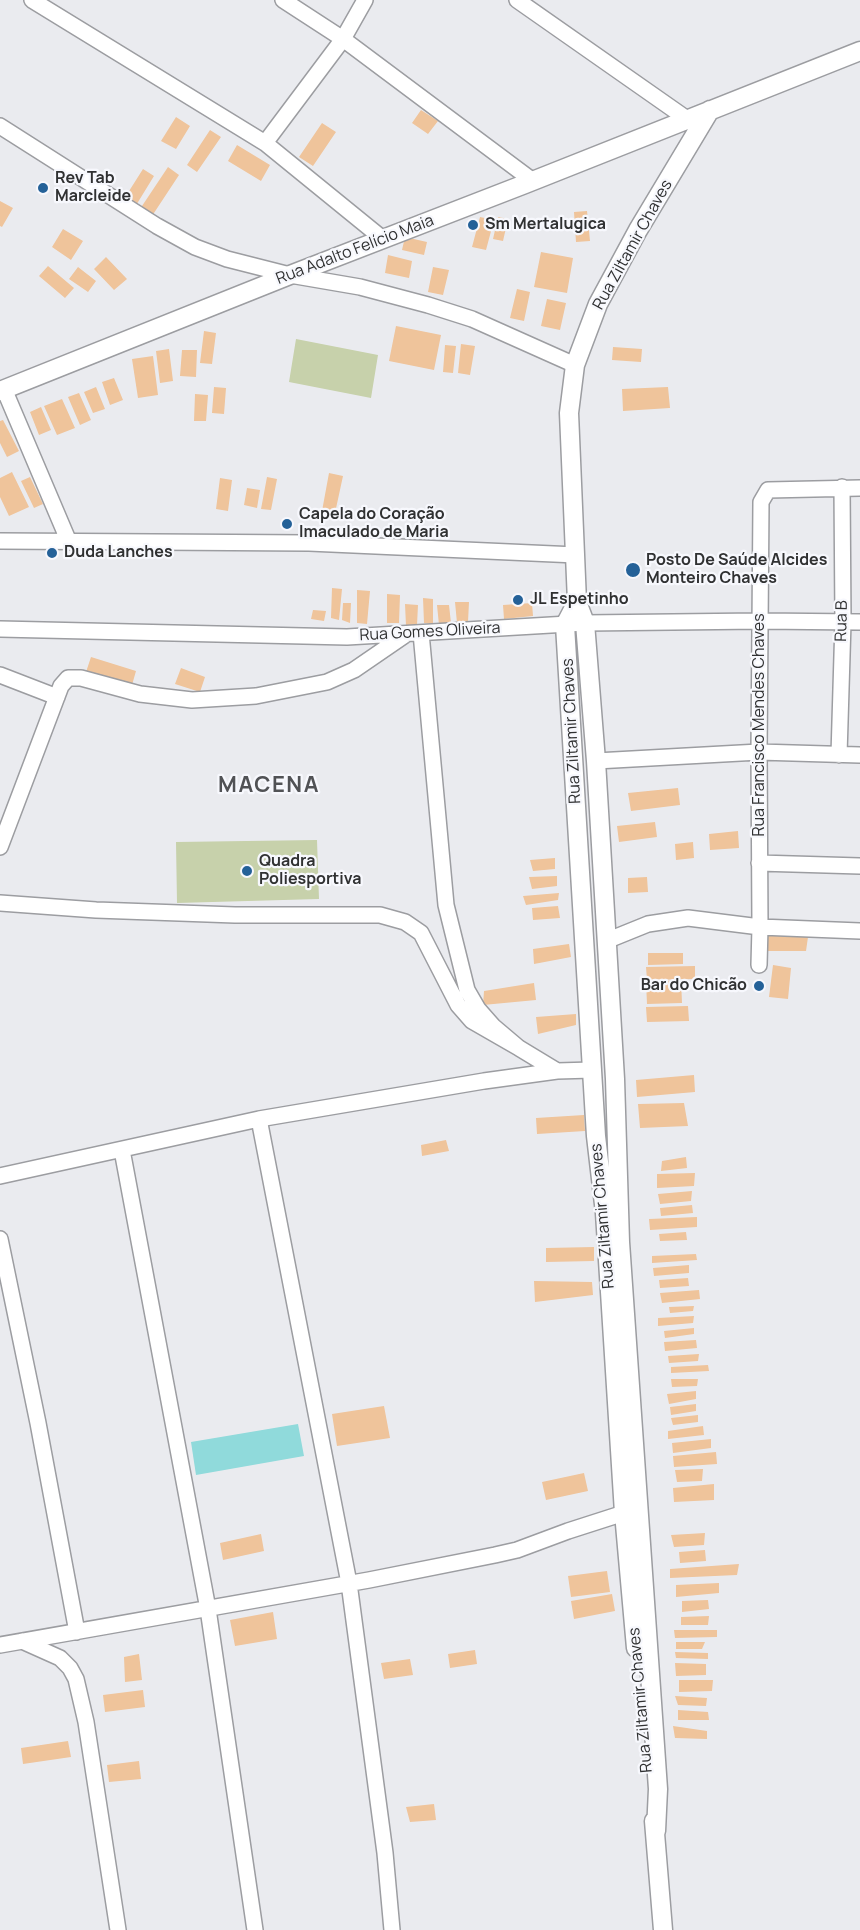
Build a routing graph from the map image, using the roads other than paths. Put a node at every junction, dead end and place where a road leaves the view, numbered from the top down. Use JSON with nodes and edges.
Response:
{"nodes":[{"id":1,"x":32,"y":0,"type":"edge"},
{"id":2,"x":283,"y":0,"type":"edge"},
{"id":3,"x":365,"y":0,"type":"edge"},
{"id":4,"x":517,"y":0,"type":"edge"},
{"id":5,"x":343,"y":39,"type":"junction"},
{"id":6,"x":860,"y":51,"type":"edge"},
{"id":7,"x":710,"y":110,"type":"junction"},
{"id":8,"x":687,"y":119,"type":"junction"},
{"id":9,"x":0,"y":126,"type":"edge"},
{"id":10,"x":265,"y":143,"type":"junction"},
{"id":11,"x":533,"y":181,"type":"junction"},
{"id":12,"x":383,"y":239,"type":"junction"},
{"id":13,"x":290,"y":275,"type":"junction"},
{"id":14,"x":576,"y":365,"type":"junction"},
{"id":15,"x":2,"y":390,"type":"edge"},
{"id":16,"x":842,"y":487,"type":"junction"},
{"id":17,"x":860,"y":488,"type":"edge"},
{"id":18,"x":0,"y":542,"type":"edge"},
{"id":19,"x":69,"y":542,"type":"junction"},
{"id":20,"x":576,"y":555,"type":"junction"},
{"id":21,"x":577,"y":603,"type":"junction"},
{"id":22,"x":760,"y":621,"type":"junction"},
{"id":23,"x":843,"y":622,"type":"junction"},
{"id":24,"x":860,"y":622,"type":"edge"},
{"id":25,"x":585,"y":623,"type":"junction"},
{"id":26,"x":565,"y":625,"type":"junction"},
{"id":27,"x":0,"y":629,"type":"edge"},
{"id":28,"x":414,"y":633,"type":"junction"},
{"id":29,"x":0,"y":675,"type":"edge"},
{"id":30,"x":57,"y":697,"type":"junction"},
{"id":31,"x":759,"y":752,"type":"junction"},
{"id":32,"x":839,"y":755,"type":"junction"},
{"id":33,"x":860,"y":755,"type":"edge"},
{"id":34,"x":596,"y":761,"type":"junction"},
{"id":35,"x":0,"y":847,"type":"edge"},
{"id":36,"x":759,"y":863,"type":"junction"},
{"id":37,"x":860,"y":866,"type":"edge"},
{"id":38,"x":0,"y":903,"type":"edge"},
{"id":39,"x":760,"y":927,"type":"junction"},
{"id":40,"x":860,"y":931,"type":"edge"},
{"id":41,"x":606,"y":941,"type":"junction"},
{"id":42,"x":759,"y":965,"type":"dead end"},
{"id":43,"x":519,"y":1048,"type":"junction"},
{"id":44,"x":592,"y":1070,"type":"junction"},
{"id":45,"x":557,"y":1071,"type":"junction"},
{"id":46,"x":259,"y":1119,"type":"junction"},
{"id":47,"x":617,"y":1133,"type":"junction"},
{"id":48,"x":596,"y":1136,"type":"junction"},
{"id":49,"x":122,"y":1150,"type":"junction"},
{"id":50,"x":0,"y":1176,"type":"edge"},
{"id":51,"x":0,"y":1239,"type":"edge"},
{"id":52,"x":626,"y":1430,"type":"junction"},
{"id":53,"x":624,"y":1513,"type":"junction"},
{"id":54,"x":349,"y":1583,"type":"junction"},
{"id":55,"x":208,"y":1609,"type":"junction"},
{"id":56,"x":77,"y":1632,"type":"junction"},
{"id":57,"x":22,"y":1641,"type":"junction"},
{"id":58,"x":0,"y":1645,"type":"edge"},
{"id":59,"x":656,"y":1831,"type":"junction"},
{"id":60,"x":118,"y":1930,"type":"edge"},
{"id":61,"x":255,"y":1930,"type":"edge"},
{"id":62,"x":392,"y":1930,"type":"edge"},
{"id":63,"x":663,"y":1930,"type":"edge"}],
"edges":[{"from":1,"to":10,"type":"street"},
{"from":2,"to":5,"type":"street"},
{"from":3,"to":5,"type":"street"},
{"from":4,"to":8,"type":"street"},
{"from":5,"to":10,"type":"street"},
{"from":5,"to":11,"type":"street"},
{"from":6,"to":7,"type":"street","name":"Rua Adalto Felício Maia"},
{"from":7,"to":8,"type":"street","name":"Rua Adalto Felício Maia"},
{"from":7,"to":14,"type":"street","name":"Rua Ziltamir Chaves"},
{"from":8,"to":11,"type":"street","name":"Rua Adalto Felício Maia"},
{"from":9,"to":13,"type":"street"},
{"from":10,"to":12,"type":"street"},
{"from":11,"to":12,"type":"street","name":"Rua Adalto Felício Maia"},
{"from":12,"to":13,"type":"street","name":"Rua Adalto Felício Maia"},
{"from":13,"to":14,"type":"street"},
{"from":13,"to":15,"type":"street","name":"Rua Adalto Felício Maia"},
{"from":14,"to":20,"type":"street","name":"Rua Ziltamir Chaves"},
{"from":15,"to":19,"type":"street"},
{"from":16,"to":17,"type":"street"},
{"from":16,"to":22,"type":"street","name":"Rua Francisco Mendes Chaves"},
{"from":16,"to":23,"type":"street","name":"Rua B"},
{"from":18,"to":19,"type":"street"},
{"from":19,"to":20,"type":"street"},
{"from":20,"to":21,"type":"street","name":"Rua Ziltamir Chaves"},
{"from":21,"to":25,"type":"street","name":"Rua Ziltamir Chaves"},
{"from":21,"to":26,"type":"street","name":"Rua Ziltamir Chaves"},
{"from":22,"to":23,"type":"street","name":"Rua Gomes Oliveira"},
{"from":22,"to":25,"type":"street","name":"Rua Gomes Oliveira"},
{"from":22,"to":31,"type":"street","name":"Rua Francisco Mendes Chaves"},
{"from":23,"to":24,"type":"street","name":"Rua Gomes Oliveira"},
{"from":23,"to":32,"type":"street","name":"Rua B"},
{"from":25,"to":26,"type":"street","name":"Rua Gomes Oliveira"},
{"from":25,"to":34,"type":"street","name":"Rua Ziltamir Chaves"},
{"from":26,"to":28,"type":"street","name":"Rua Gomes Oliveira"},
{"from":26,"to":44,"type":"street","name":"Rua Ziltamir Chaves"},
{"from":27,"to":28,"type":"street","name":"Rua Gomes Oliveira"},
{"from":28,"to":30,"type":"street"},
{"from":28,"to":43,"type":"street"},
{"from":29,"to":30,"type":"street"},
{"from":30,"to":35,"type":"street"},
{"from":31,"to":32,"type":"street"},
{"from":31,"to":34,"type":"street"},
{"from":31,"to":36,"type":"street","name":"Rua Francisco Mendes Chaves"},
{"from":32,"to":33,"type":"street"},
{"from":34,"to":41,"type":"street","name":"Rua Ziltamir Chaves"},
{"from":36,"to":37,"type":"street"},
{"from":36,"to":39,"type":"street","name":"Rua Francisco Mendes Chaves"},
{"from":38,"to":43,"type":"street"},
{"from":39,"to":40,"type":"street"},
{"from":39,"to":41,"type":"street"},
{"from":39,"to":42,"type":"street","name":"Rua Francisco Mendes Chaves"},
{"from":41,"to":47,"type":"street","name":"Rua Ziltamir Chaves"},
{"from":43,"to":45,"type":"street"},
{"from":44,"to":45,"type":"street"},
{"from":44,"to":48,"type":"street","name":"Rua Ziltamir Chaves"},
{"from":45,"to":46,"type":"street"},
{"from":46,"to":49,"type":"street"},
{"from":46,"to":54,"type":"street"},
{"from":47,"to":48,"type":"street"},
{"from":47,"to":52,"type":"street","name":"Rua Ziltamir Chaves"},
{"from":48,"to":52,"type":"street","name":"Rua Ziltamir Chaves"},
{"from":49,"to":50,"type":"street"},
{"from":49,"to":55,"type":"street"},
{"from":51,"to":56,"type":"street"},
{"from":52,"to":53,"type":"street","name":"Rua Ziltamir Chaves"},
{"from":52,"to":59,"type":"street","name":"Rua Ziltamir Chaves"},
{"from":53,"to":54,"type":"street"},
{"from":53,"to":59,"type":"street","name":"Rua Ziltamir Chaves"},
{"from":54,"to":55,"type":"street"},
{"from":54,"to":62,"type":"street"},
{"from":55,"to":56,"type":"street"},
{"from":55,"to":61,"type":"street"},
{"from":56,"to":57,"type":"street"},
{"from":57,"to":58,"type":"street"},
{"from":57,"to":60,"type":"street"},
{"from":59,"to":63,"type":"street","name":"Rua Ziltamir Chaves"}]}
